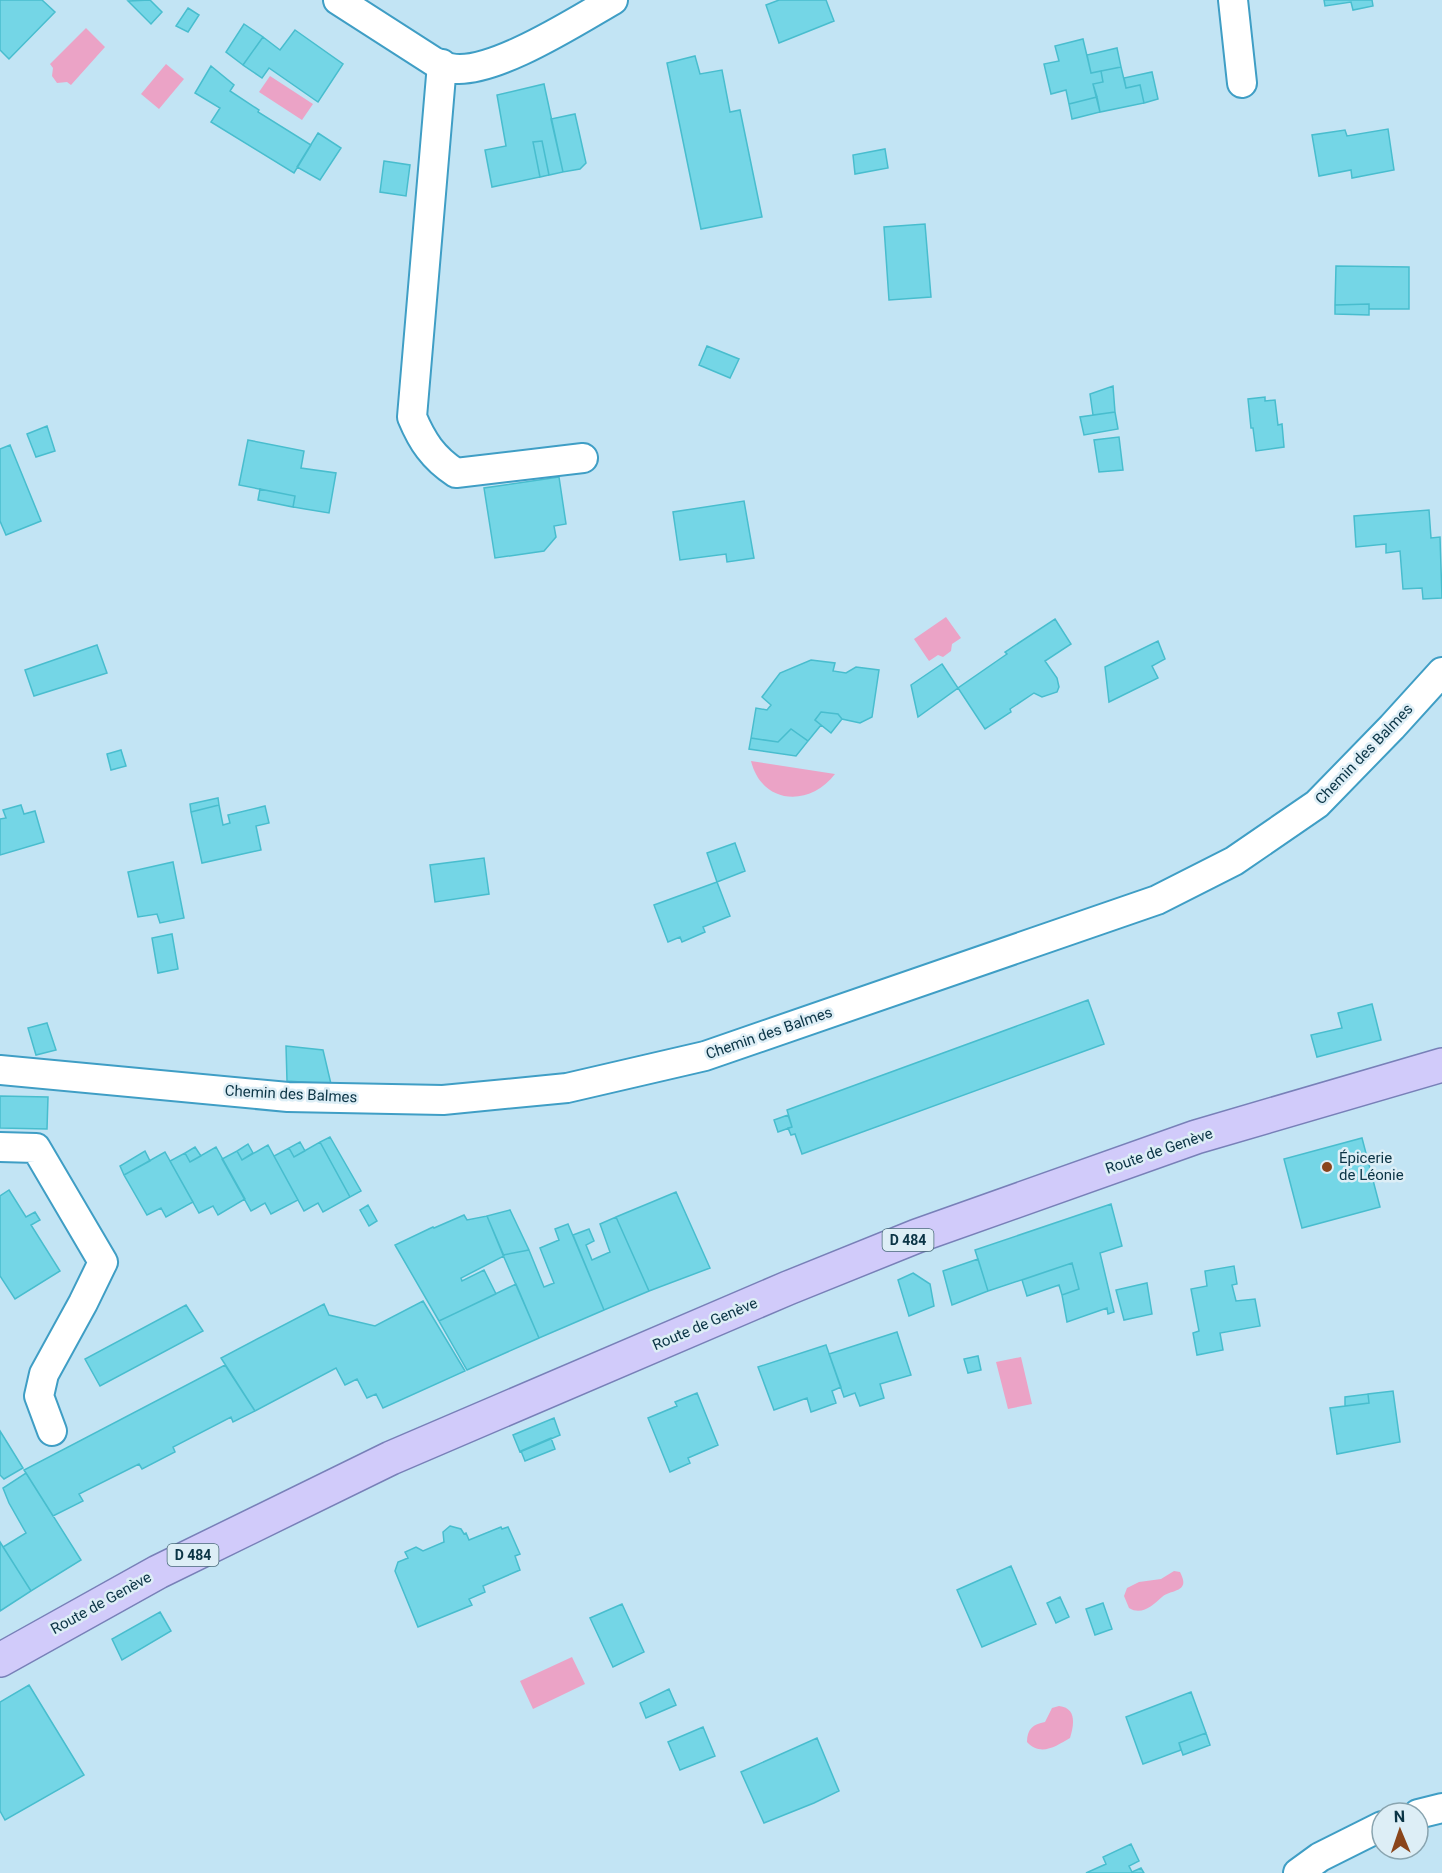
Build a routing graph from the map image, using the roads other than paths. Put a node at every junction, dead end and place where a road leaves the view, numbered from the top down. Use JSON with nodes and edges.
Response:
{"nodes":[{"id":1,"x":338,"y":0,"type":"edge"},
{"id":2,"x":613,"y":0,"type":"edge"},
{"id":3,"x":1233,"y":0,"type":"edge"},
{"id":4,"x":442,"y":64,"type":"junction"},
{"id":5,"x":1242,"y":83,"type":"dead end"},
{"id":6,"x":583,"y":458,"type":"dead end"},
{"id":7,"x":1442,"y":672,"type":"edge"},
{"id":8,"x":1442,"y":1065,"type":"edge"},
{"id":9,"x":0,"y":1070,"type":"edge"},
{"id":10,"x":0,"y":1147,"type":"edge"},
{"id":11,"x":52,"y":1431,"type":"dead end"},
{"id":12,"x":0,"y":1660,"type":"edge"},
{"id":13,"x":1370,"y":1832,"type":"edge"},
{"id":14,"x":1298,"y":1873,"type":"edge"}],
"edges":[{"from":1,"to":4,"type":"street"},
{"from":2,"to":4,"type":"street"},
{"from":3,"to":5,"type":"street"},
{"from":4,"to":6,"type":"street"},
{"from":7,"to":9,"type":"street","name":"Chemin des Balmes"},
{"from":8,"to":12,"type":"main road","name":"Route de Genève","number":"D 484"},
{"from":10,"to":11,"type":"street"},
{"from":13,"to":14,"type":"street"}]}
